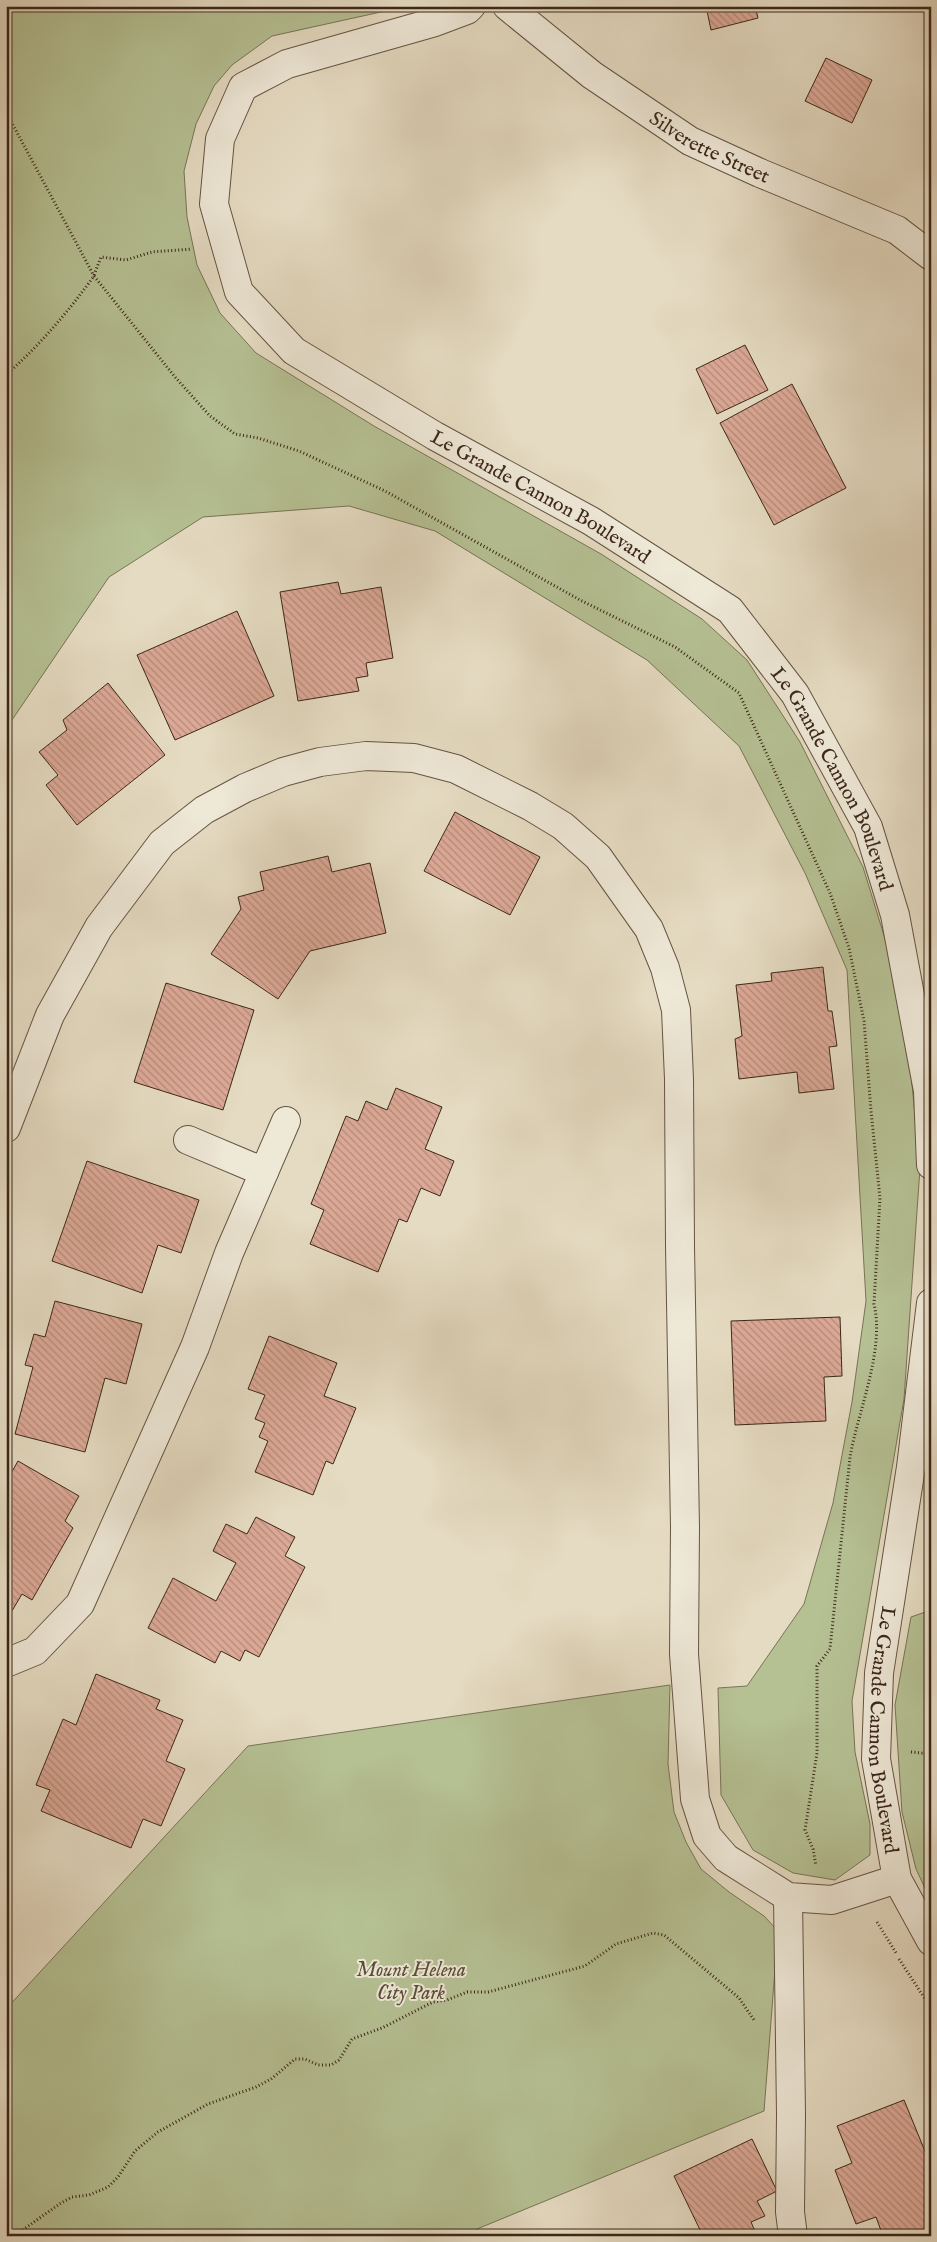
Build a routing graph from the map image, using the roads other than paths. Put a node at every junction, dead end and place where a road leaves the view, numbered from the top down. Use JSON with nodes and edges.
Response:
{"nodes":[{"id":1,"x":471,"y":6,"type":"edge"},
{"id":2,"x":507,"y":6,"type":"edge"},
{"id":3,"x":931,"y":256,"type":"edge"},
{"id":4,"x":286,"y":1121,"type":"dead end"},
{"id":5,"x":6,"y":1128,"type":"edge"},
{"id":6,"x":188,"y":1140,"type":"dead end"},
{"id":7,"x":931,"y":1165,"type":"edge"},
{"id":8,"x":264,"y":1172,"type":"junction"},
{"id":9,"x":931,"y":1303,"type":"edge"},
{"id":10,"x":6,"y":1663,"type":"edge"},
{"id":11,"x":897,"y":1879,"type":"junction"},
{"id":12,"x":788,"y":1897,"type":"junction"},
{"id":13,"x":931,"y":1941,"type":"edge"},
{"id":14,"x":793,"y":2236,"type":"edge"}],
"edges":[{"from":1,"to":7,"type":"street","name":"Le Grande Cannon Boulevard"},
{"from":2,"to":3,"type":"street","name":"Silverette Street"},
{"from":4,"to":8,"type":"street"},
{"from":5,"to":12,"type":"street"},
{"from":6,"to":8,"type":"street"},
{"from":8,"to":10,"type":"street"},
{"from":9,"to":11,"type":"street","name":"Le Grande Cannon Boulevard"},
{"from":11,"to":12,"type":"street"},
{"from":11,"to":13,"type":"street","name":"Le Grande Cannon Boulevard"},
{"from":12,"to":14,"type":"street"}]}
